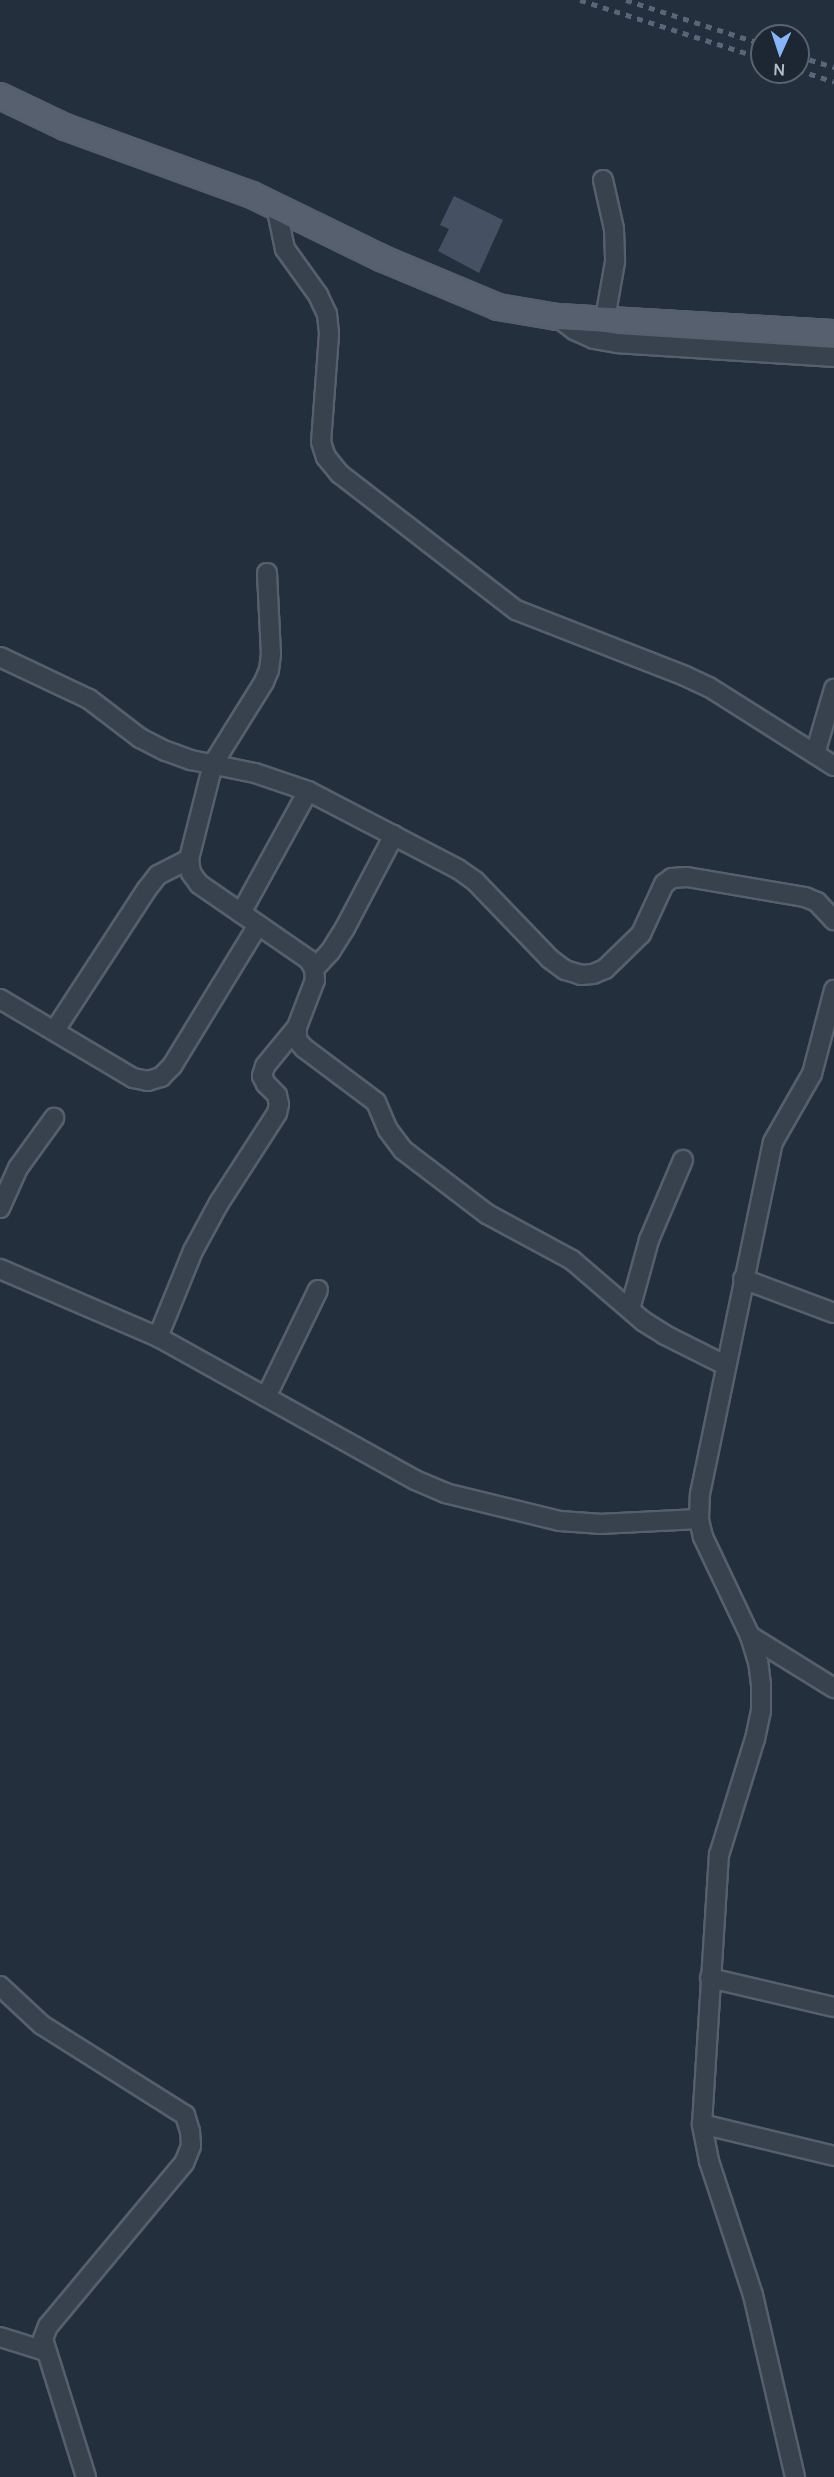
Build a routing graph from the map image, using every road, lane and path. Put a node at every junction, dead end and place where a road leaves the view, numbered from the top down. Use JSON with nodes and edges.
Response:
{"nodes":[{"id":1,"x":0,"y":96,"type":"edge"},
{"id":2,"x":603,"y":180,"type":"dead end"},
{"id":3,"x":276,"y":206,"type":"junction"},
{"id":4,"x":557,"y":316,"type":"junction"},
{"id":5,"x":605,"y":319,"type":"junction"},
{"id":6,"x":834,"y":333,"type":"edge"},
{"id":7,"x":834,"y":357,"type":"edge"},
{"id":8,"x":267,"y":573,"type":"dead end"},
{"id":9,"x":0,"y":657,"type":"edge"},
{"id":10,"x":834,"y":689,"type":"edge"},
{"id":11,"x":815,"y":754,"type":"junction"},
{"id":12,"x":213,"y":764,"type":"junction"},
{"id":13,"x":834,"y":766,"type":"edge"},
{"id":14,"x":308,"y":791,"type":"junction"},
{"id":15,"x":394,"y":835,"type":"junction"},
{"id":16,"x":189,"y":859,"type":"junction"},
{"id":17,"x":241,"y":913,"type":"junction"},
{"id":18,"x":834,"y":920,"type":"edge"},
{"id":19,"x":258,"y":925,"type":"junction"},
{"id":20,"x":314,"y":969,"type":"junction"},
{"id":21,"x":834,"y":990,"type":"edge"},
{"id":22,"x":0,"y":999,"type":"edge"},
{"id":23,"x":297,"y":1027,"type":"junction"},
{"id":24,"x":55,"y":1030,"type":"junction"},
{"id":25,"x":54,"y":1119,"type":"dead end"},
{"id":26,"x":683,"y":1160,"type":"dead end"},
{"id":27,"x":0,"y":1208,"type":"edge"},
{"id":28,"x":0,"y":1269,"type":"edge"},
{"id":29,"x":742,"y":1279,"type":"junction"},
{"id":30,"x":318,"y":1290,"type":"dead end"},
{"id":31,"x":630,"y":1309,"type":"junction"},
{"id":32,"x":834,"y":1313,"type":"edge"},
{"id":33,"x":158,"y":1337,"type":"junction"},
{"id":34,"x":725,"y":1365,"type":"junction"},
{"id":35,"x":266,"y":1397,"type":"junction"},
{"id":36,"x":699,"y":1519,"type":"junction"},
{"id":37,"x":750,"y":1636,"type":"junction"},
{"id":38,"x":834,"y":1688,"type":"edge"},
{"id":39,"x":710,"y":1978,"type":"junction"},
{"id":40,"x":0,"y":1986,"type":"edge"},
{"id":41,"x":834,"y":2007,"type":"edge"},
{"id":42,"x":702,"y":2124,"type":"junction"},
{"id":43,"x":834,"y":2156,"type":"edge"},
{"id":44,"x":0,"y":2337,"type":"edge"},
{"id":45,"x":45,"y":2351,"type":"junction"},
{"id":46,"x":86,"y":2477,"type":"edge"},
{"id":47,"x":795,"y":2477,"type":"edge"}],
"edges":[{"from":1,"to":3,"type":"main road"},
{"from":2,"to":5,"type":"street"},
{"from":3,"to":4,"type":"main road"},
{"from":3,"to":11,"type":"street"},
{"from":4,"to":5,"type":"main road"},
{"from":4,"to":7,"type":"street"},
{"from":5,"to":6,"type":"main road"},
{"from":8,"to":12,"type":"street"},
{"from":9,"to":12,"type":"street"},
{"from":10,"to":11,"type":"street"},
{"from":11,"to":13,"type":"street"},
{"from":12,"to":14,"type":"street"},
{"from":12,"to":16,"type":"street"},
{"from":14,"to":15,"type":"street"},
{"from":14,"to":17,"type":"street"},
{"from":15,"to":18,"type":"street"},
{"from":15,"to":20,"type":"street"},
{"from":16,"to":17,"type":"street"},
{"from":16,"to":24,"type":"street"},
{"from":17,"to":19,"type":"street"},
{"from":19,"to":20,"type":"street"},
{"from":19,"to":24,"type":"street"},
{"from":20,"to":23,"type":"street"},
{"from":21,"to":29,"type":"street"},
{"from":22,"to":24,"type":"street"},
{"from":23,"to":31,"type":"street"},
{"from":23,"to":33,"type":"street"},
{"from":25,"to":27,"type":"street"},
{"from":26,"to":31,"type":"street"},
{"from":28,"to":33,"type":"street"},
{"from":29,"to":32,"type":"street"},
{"from":29,"to":34,"type":"street"},
{"from":30,"to":35,"type":"street"},
{"from":31,"to":34,"type":"street"},
{"from":33,"to":35,"type":"street"},
{"from":34,"to":36,"type":"street"},
{"from":35,"to":36,"type":"street"},
{"from":36,"to":37,"type":"street"},
{"from":37,"to":38,"type":"street"},
{"from":37,"to":39,"type":"street"},
{"from":39,"to":41,"type":"street"},
{"from":39,"to":42,"type":"street"},
{"from":40,"to":45,"type":"street"},
{"from":42,"to":43,"type":"street"},
{"from":42,"to":47,"type":"street"},
{"from":44,"to":45,"type":"street"},
{"from":45,"to":46,"type":"street"}]}
